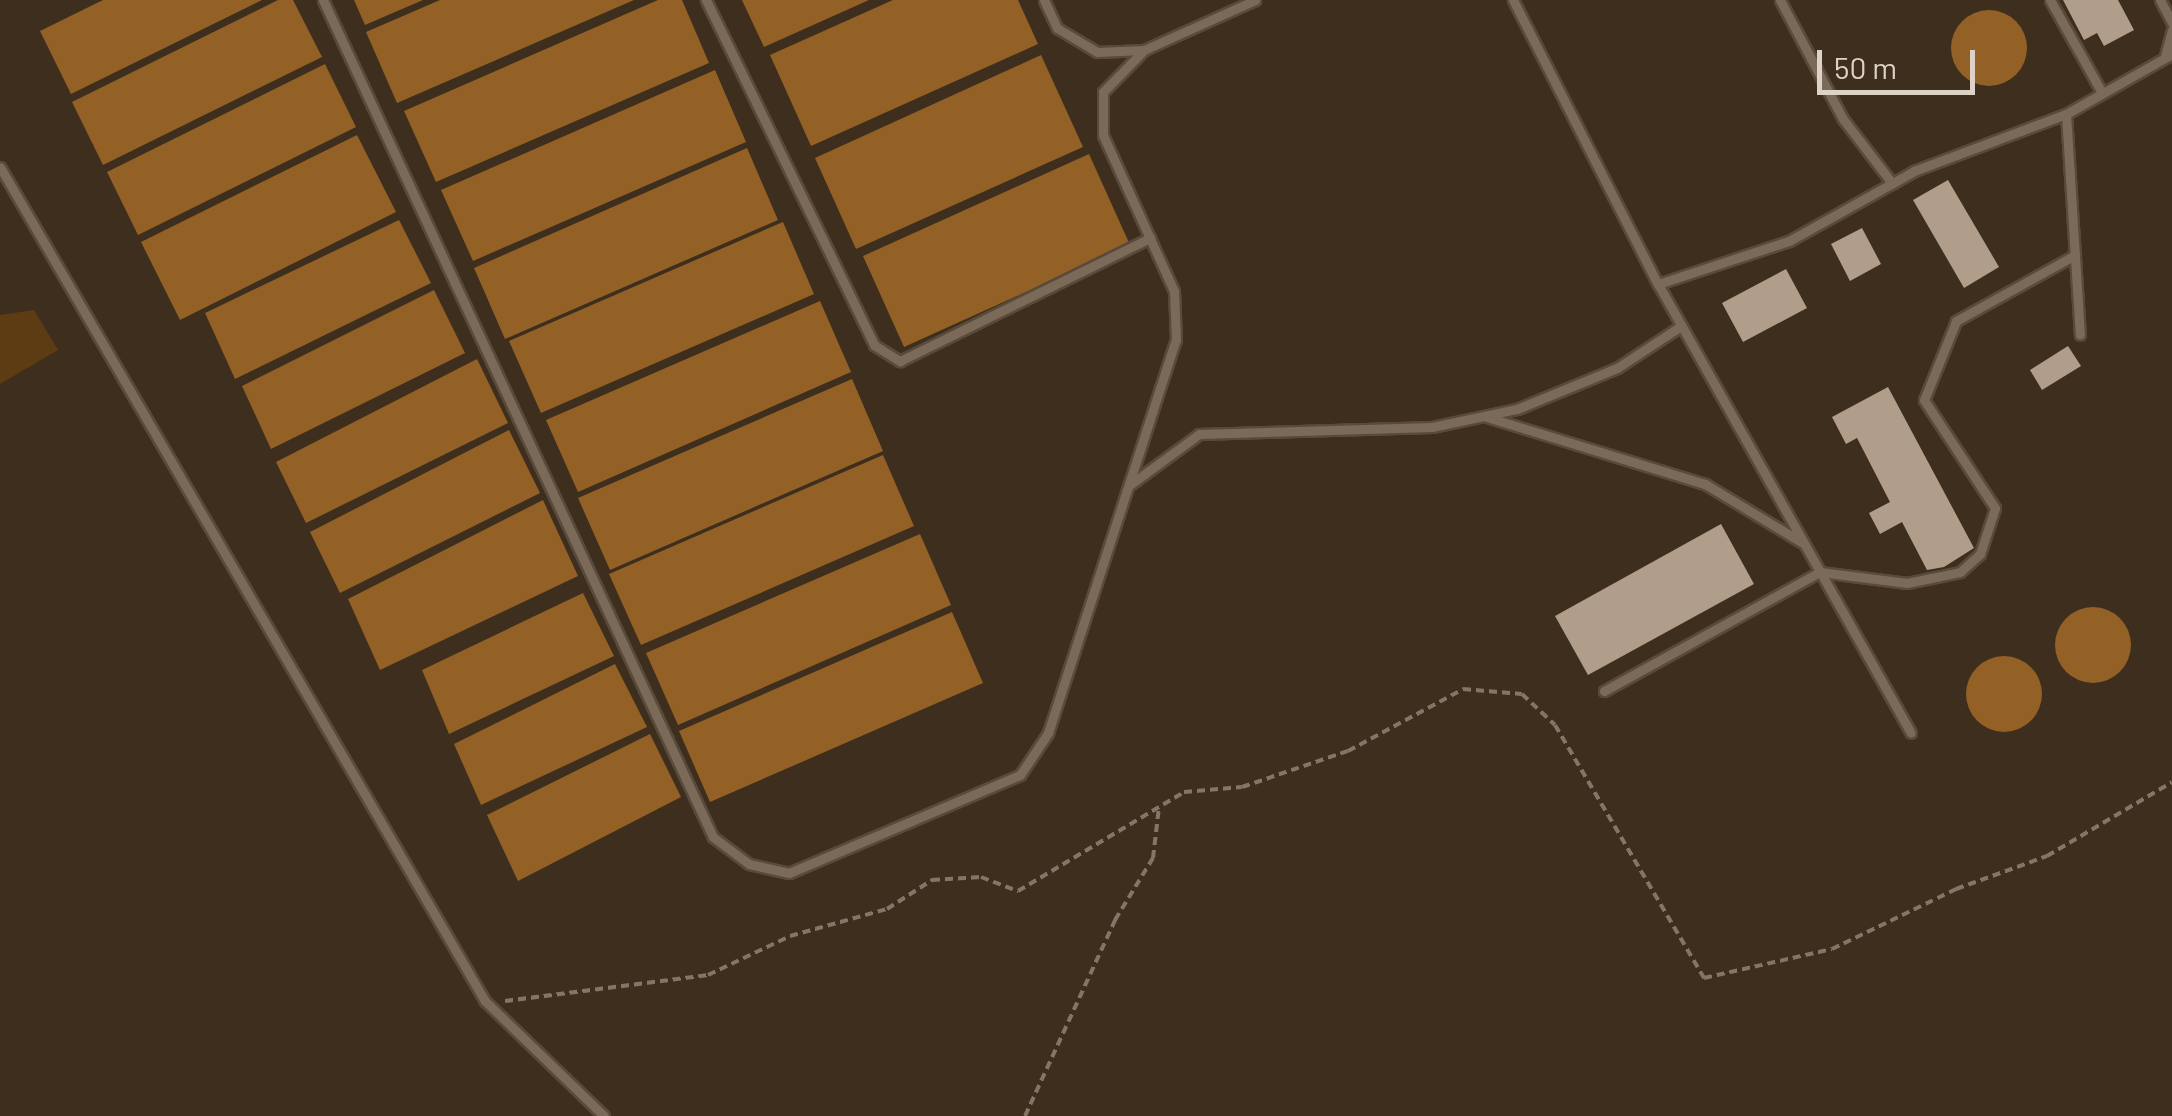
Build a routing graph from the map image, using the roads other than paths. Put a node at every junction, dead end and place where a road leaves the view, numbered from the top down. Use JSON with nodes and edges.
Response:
{"nodes":[{"id":1,"x":322,"y":0,"type":"edge"},
{"id":2,"x":706,"y":0,"type":"edge"},
{"id":3,"x":1044,"y":0,"type":"edge"},
{"id":4,"x":1255,"y":0,"type":"edge"},
{"id":5,"x":1513,"y":0,"type":"edge"},
{"id":6,"x":1780,"y":0,"type":"edge"},
{"id":7,"x":2050,"y":0,"type":"edge"},
{"id":8,"x":2160,"y":0,"type":"edge"},
{"id":9,"x":2172,"y":26,"type":"edge"},
{"id":10,"x":1144,"y":50,"type":"junction"},
{"id":11,"x":2168,"y":55,"type":"edge"},
{"id":12,"x":2102,"y":92,"type":"junction"},
{"id":13,"x":2066,"y":114,"type":"junction"},
{"id":14,"x":0,"y":167,"type":"edge"},
{"id":15,"x":1892,"y":183,"type":"junction"},
{"id":16,"x":1150,"y":238,"type":"junction"},
{"id":17,"x":2075,"y":255,"type":"junction"},
{"id":18,"x":1658,"y":284,"type":"junction"},
{"id":19,"x":1682,"y":326,"type":"junction"},
{"id":20,"x":2080,"y":335,"type":"dead end"},
{"id":21,"x":1485,"y":416,"type":"junction"},
{"id":22,"x":1128,"y":486,"type":"junction"},
{"id":23,"x":1804,"y":544,"type":"junction"},
{"id":24,"x":1820,"y":572,"type":"junction"},
{"id":25,"x":1604,"y":691,"type":"dead end"},
{"id":26,"x":1910,"y":732,"type":"dead end"},
{"id":27,"x":604,"y":1116,"type":"edge"}],
"edges":[{"from":1,"to":22,"type":"lane"},
{"from":2,"to":16,"type":"lane"},
{"from":3,"to":10,"type":"lane"},
{"from":4,"to":10,"type":"lane"},
{"from":5,"to":18,"type":"lane"},
{"from":6,"to":15,"type":"lane"},
{"from":7,"to":12,"type":"lane"},
{"from":8,"to":9,"type":"lane"},
{"from":9,"to":11,"type":"lane"},
{"from":10,"to":16,"type":"lane"},
{"from":11,"to":12,"type":"lane"},
{"from":12,"to":13,"type":"lane"},
{"from":13,"to":15,"type":"lane"},
{"from":13,"to":17,"type":"lane"},
{"from":14,"to":27,"type":"lane"},
{"from":15,"to":18,"type":"lane"},
{"from":16,"to":22,"type":"lane"},
{"from":17,"to":20,"type":"lane"},
{"from":17,"to":24,"type":"lane"},
{"from":18,"to":19,"type":"lane"},
{"from":19,"to":21,"type":"lane"},
{"from":19,"to":23,"type":"lane"},
{"from":21,"to":22,"type":"lane"},
{"from":21,"to":23,"type":"lane"},
{"from":23,"to":24,"type":"lane"},
{"from":24,"to":25,"type":"lane"},
{"from":24,"to":26,"type":"lane"}]}
